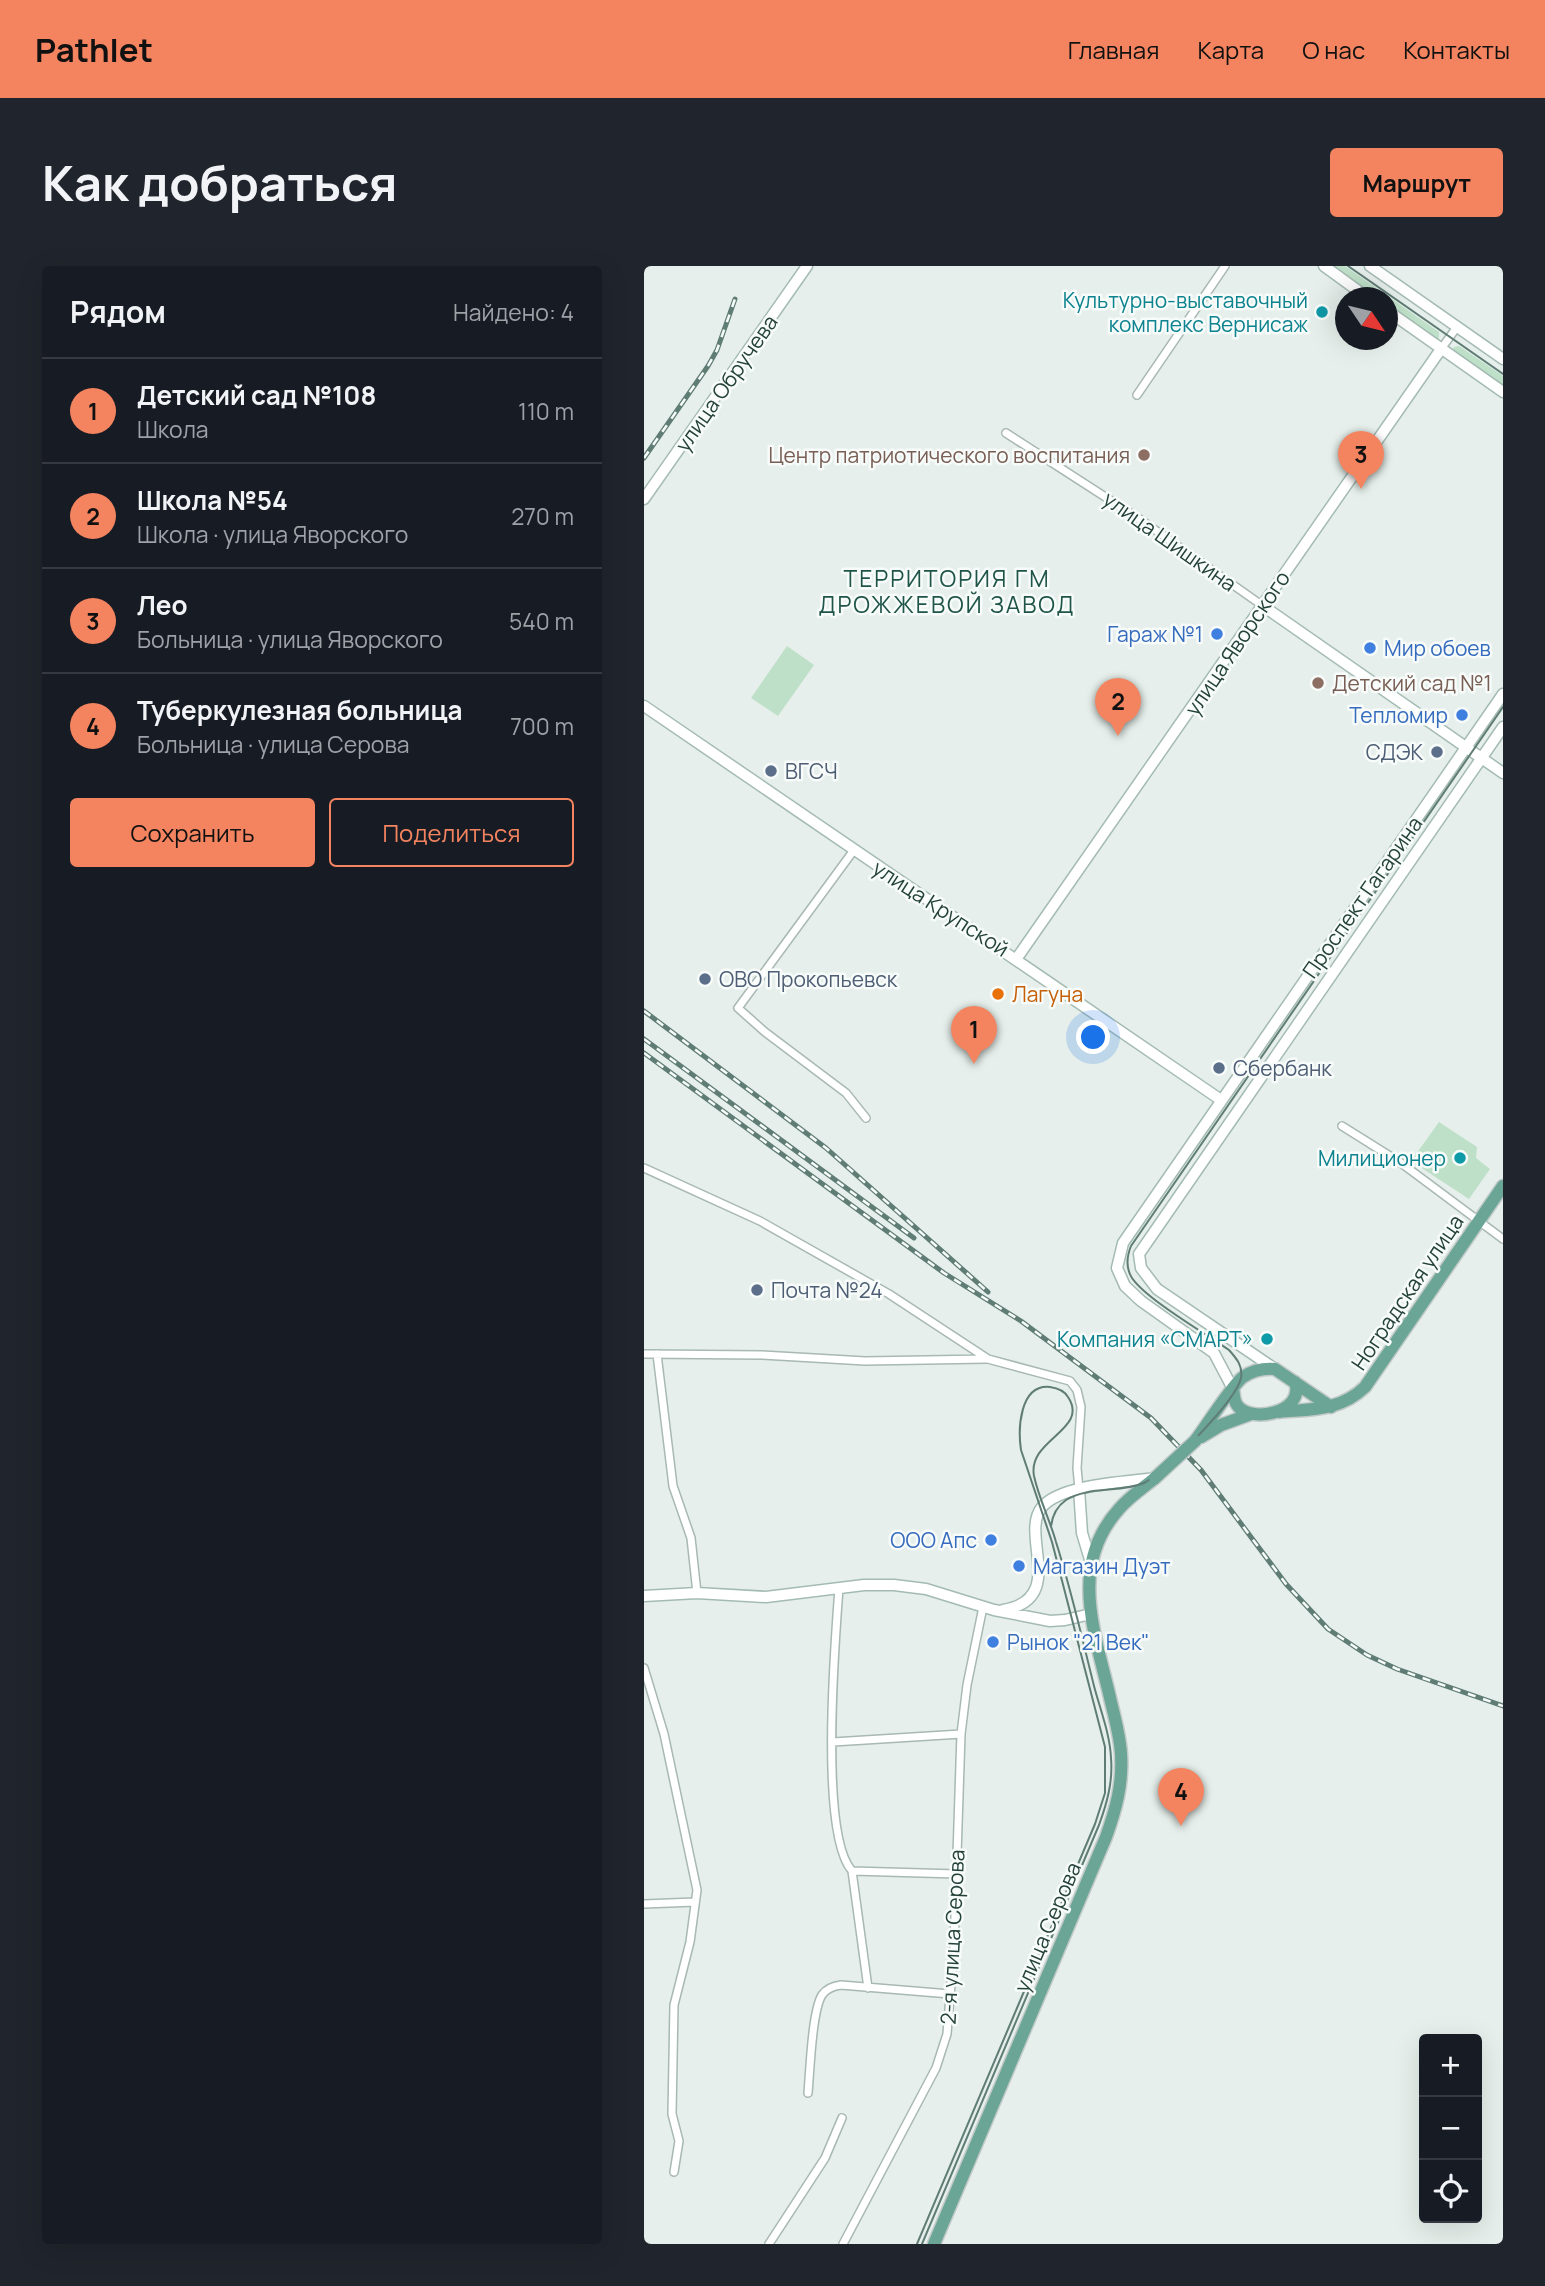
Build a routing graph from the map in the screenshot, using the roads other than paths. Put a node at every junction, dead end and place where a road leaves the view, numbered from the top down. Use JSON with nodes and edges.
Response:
{"nodes":[{"id":1,"x":807,"y":266,"type":"edge"},
{"id":2,"x":1225,"y":266,"type":"edge"},
{"id":3,"x":1324,"y":266,"type":"edge"},
{"id":4,"x":1370,"y":266,"type":"edge"},
{"id":5,"x":1353,"y":287,"type":"edge"},
{"id":6,"x":1398,"y":319,"type":"edge"},
{"id":7,"x":1457,"y":327,"type":"junction"},
{"id":8,"x":1441,"y":349,"type":"junction"},
{"id":9,"x":1503,"y":359,"type":"edge"},
{"id":10,"x":1503,"y":392,"type":"edge"},
{"id":11,"x":1137,"y":395,"type":"dead end"},
{"id":12,"x":1006,"y":433,"type":"dead end"},
{"id":13,"x":644,"y":499,"type":"edge"},
{"id":14,"x":1263,"y":606,"type":"junction"},
{"id":15,"x":1503,"y":694,"type":"edge"},
{"id":16,"x":644,"y":706,"type":"edge"},
{"id":17,"x":1503,"y":727,"type":"edge"},
{"id":18,"x":1466,"y":748,"type":"junction"},
{"id":19,"x":1481,"y":758,"type":"junction"},
{"id":20,"x":1503,"y":773,"type":"edge"},
{"id":21,"x":853,"y":850,"type":"junction"},
{"id":22,"x":1017,"y":958,"type":"junction"},
{"id":23,"x":1221,"y":1100,"type":"junction"},
{"id":24,"x":1236,"y":1111,"type":"junction"},
{"id":25,"x":866,"y":1118,"type":"dead end"},
{"id":26,"x":1342,"y":1126,"type":"dead end"},
{"id":27,"x":644,"y":1168,"type":"edge"},
{"id":28,"x":1503,"y":1186,"type":"edge"},
{"id":29,"x":1479,"y":1221,"type":"junction"},
{"id":30,"x":1503,"y":1239,"type":"edge"},
{"id":31,"x":644,"y":1354,"type":"edge"},
{"id":32,"x":657,"y":1354,"type":"junction"},
{"id":33,"x":988,"y":1359,"type":"junction"},
{"id":34,"x":1275,"y":1369,"type":"junction"},
{"id":35,"x":1295,"y":1382,"type":"junction"},
{"id":36,"x":1233,"y":1389,"type":"junction"},
{"id":37,"x":1331,"y":1407,"type":"junction"},
{"id":38,"x":1279,"y":1412,"type":"junction"},
{"id":39,"x":1251,"y":1414,"type":"junction"},
{"id":40,"x":1195,"y":1441,"type":"junction"},
{"id":41,"x":1156,"y":1478,"type":"junction"},
{"id":42,"x":1079,"y":1489,"type":"junction"},
{"id":43,"x":1091,"y":1563,"type":"junction"},
{"id":44,"x":839,"y":1588,"type":"junction"},
{"id":45,"x":697,"y":1592,"type":"junction"},
{"id":46,"x":644,"y":1596,"type":"edge"},
{"id":47,"x":982,"y":1607,"type":"junction"},
{"id":48,"x":997,"y":1611,"type":"junction"},
{"id":49,"x":1091,"y":1614,"type":"junction"},
{"id":50,"x":644,"y":1668,"type":"edge"},
{"id":51,"x":961,"y":1734,"type":"junction"},
{"id":52,"x":833,"y":1742,"type":"junction"},
{"id":53,"x":852,"y":1871,"type":"junction"},
{"id":54,"x":957,"y":1874,"type":"junction"},
{"id":55,"x":695,"y":1902,"type":"junction"},
{"id":56,"x":644,"y":1904,"type":"edge"},
{"id":57,"x":867,"y":1988,"type":"junction"},
{"id":58,"x":950,"y":1994,"type":"junction"},
{"id":59,"x":808,"y":2092,"type":"dead end"},
{"id":60,"x":842,"y":2118,"type":"dead end"},
{"id":61,"x":674,"y":2172,"type":"dead end"},
{"id":62,"x":769,"y":2244,"type":"edge"},
{"id":63,"x":844,"y":2244,"type":"edge"},
{"id":64,"x":934,"y":2244,"type":"edge"}],
"edges":[{"from":1,"to":13,"type":"main road","name":"улица Обручева"},
{"from":2,"to":11,"type":"street"},
{"from":3,"to":5,"type":"main road"},
{"from":4,"to":7,"type":"main road"},
{"from":6,"to":8,"type":"main road"},
{"from":7,"to":8,"type":"street","name":"улица Яворского"},
{"from":7,"to":9,"type":"main road"},
{"from":8,"to":10,"type":"main road"},
{"from":8,"to":14,"type":"main road","name":"улица Яворского"},
{"from":12,"to":14,"type":"street","name":"улица Шишкина"},
{"from":14,"to":18,"type":"main road","name":"улица Шишкина"},
{"from":14,"to":22,"type":"main road","name":"улица Яворского"},
{"from":15,"to":18,"type":"main road","name":"Проспект Гагарина"},
{"from":16,"to":21,"type":"main road","name":"улица Крупской"},
{"from":17,"to":19,"type":"main road","name":"Проспект Гагарина"},
{"from":18,"to":19,"type":"main road","name":"улица Шишкина"},
{"from":18,"to":23,"type":"main road","name":"Проспект Гагарина"},
{"from":19,"to":20,"type":"main road","name":"улица Шишкина"},
{"from":19,"to":24,"type":"main road","name":"Проспект Гагарина"},
{"from":21,"to":22,"type":"main road","name":"улица Крупской"},
{"from":21,"to":25,"type":"street"},
{"from":22,"to":23,"type":"main road","name":"улица Крупской"},
{"from":23,"to":24,"type":"street","name":"улица Крупской"},
{"from":23,"to":36,"type":"main road"},
{"from":24,"to":34,"type":"main road"},
{"from":26,"to":29,"type":"street"},
{"from":27,"to":33,"type":"street"},
{"from":28,"to":29,"type":"main road","name":"Ноградская улица"},
{"from":29,"to":30,"type":"street"},
{"from":29,"to":37,"type":"main road","name":"Ноградская улица"},
{"from":31,"to":32,"type":"street"},
{"from":32,"to":33,"type":"street"},
{"from":32,"to":45,"type":"street"},
{"from":33,"to":42,"type":"street"},
{"from":34,"to":35,"type":"main road"},
{"from":34,"to":36,"type":"main road"},
{"from":35,"to":37,"type":"main road"},
{"from":35,"to":38,"type":"main road"},
{"from":36,"to":39,"type":"main road"},
{"from":36,"to":40,"type":"main road"},
{"from":37,"to":38,"type":"main road"},
{"from":38,"to":39,"type":"main road"},
{"from":39,"to":40,"type":"main road"},
{"from":40,"to":41,"type":"main road","name":"улица Серова","bridge":true},
{"from":41,"to":42,"type":"main road"},
{"from":41,"to":43,"type":"main road","name":"улица Серова"},
{"from":42,"to":43,"type":"main road"},
{"from":42,"to":48,"type":"main road"},
{"from":43,"to":49,"type":"main road","name":"улица Серова"},
{"from":44,"to":45,"type":"main road"},
{"from":44,"to":47,"type":"main road"},
{"from":44,"to":52,"type":"street"},
{"from":45,"to":46,"type":"main road"},
{"from":47,"to":48,"type":"main road"},
{"from":47,"to":51,"type":"street","name":"2-я улица Серова"},
{"from":48,"to":49,"type":"main road"},
{"from":49,"to":64,"type":"main road","name":"улица Серова"},
{"from":50,"to":55,"type":"street"},
{"from":51,"to":52,"type":"street"},
{"from":51,"to":54,"type":"street","name":"2-я улица Серова"},
{"from":52,"to":53,"type":"street"},
{"from":53,"to":54,"type":"street"},
{"from":53,"to":57,"type":"street"},
{"from":54,"to":58,"type":"street","name":"2-я улица Серова"},
{"from":55,"to":56,"type":"street"},
{"from":55,"to":61,"type":"street"},
{"from":57,"to":58,"type":"street"},
{"from":57,"to":59,"type":"street"},
{"from":58,"to":63,"type":"street","name":"2-я улица Серова"},
{"from":60,"to":62,"type":"street"}]}
